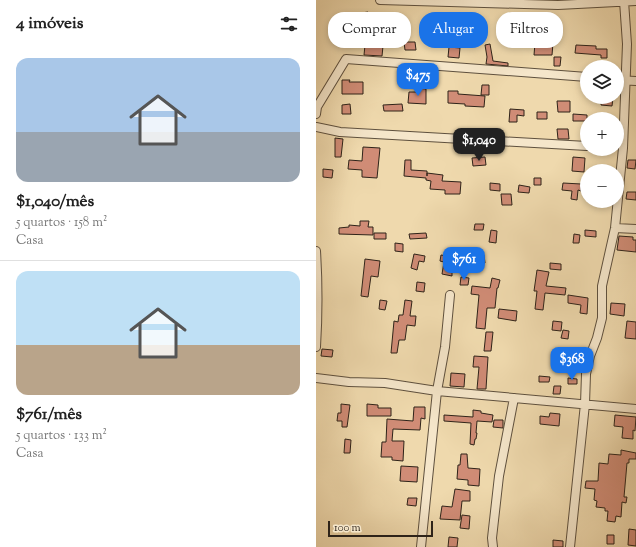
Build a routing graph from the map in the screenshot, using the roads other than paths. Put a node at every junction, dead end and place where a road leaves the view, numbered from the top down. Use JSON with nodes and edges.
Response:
{"nodes":[{"id":1,"x":380,"y":0,"type":"edge"},
{"id":2,"x":433,"y":1,"type":"edge"},
{"id":3,"x":624,"y":1,"type":"junction"},
{"id":4,"x":636,"y":1,"type":"edge"},
{"id":5,"x":580,"y":76,"type":"edge"},
{"id":6,"x":626,"y":80,"type":"junction"},
{"id":7,"x":636,"y":82,"type":"edge"},
{"id":8,"x":623,"y":112,"type":"edge"},
{"id":9,"x":316,"y":114,"type":"edge"},
{"id":10,"x":316,"y":127,"type":"edge"},
{"id":11,"x":580,"y":146,"type":"edge"},
{"id":12,"x":620,"y":156,"type":"edge"},
{"id":13,"x":615,"y":228,"type":"junction"},
{"id":14,"x":636,"y":229,"type":"edge"},
{"id":15,"x":316,"y":251,"type":"edge"},
{"id":16,"x":450,"y":295,"type":"dead end"},
{"id":17,"x":316,"y":347,"type":"edge"},
{"id":18,"x":316,"y":378,"type":"edge"},
{"id":19,"x":437,"y":391,"type":"junction"},
{"id":20,"x":514,"y":398,"type":"junction"},
{"id":21,"x":585,"y":404,"type":"junction"},
{"id":22,"x":636,"y":408,"type":"edge"},
{"id":23,"x":421,"y":547,"type":"edge"},
{"id":24,"x":493,"y":547,"type":"edge"},
{"id":25,"x":570,"y":547,"type":"edge"}],
"edges":[{"from":1,"to":2,"type":"street"},
{"from":2,"to":3,"type":"street"},
{"from":3,"to":4,"type":"street"},
{"from":3,"to":6,"type":"street"},
{"from":5,"to":9,"type":"street"},
{"from":6,"to":7,"type":"street"},
{"from":6,"to":8,"type":"street"},
{"from":10,"to":11,"type":"street"},
{"from":12,"to":13,"type":"street"},
{"from":13,"to":14,"type":"street"},
{"from":13,"to":21,"type":"street"},
{"from":15,"to":17,"type":"street"},
{"from":16,"to":19,"type":"street"},
{"from":18,"to":19,"type":"street"},
{"from":19,"to":20,"type":"street"},
{"from":19,"to":23,"type":"street"},
{"from":20,"to":21,"type":"street"},
{"from":20,"to":24,"type":"street"},
{"from":21,"to":22,"type":"street"},
{"from":21,"to":25,"type":"street"}]}
